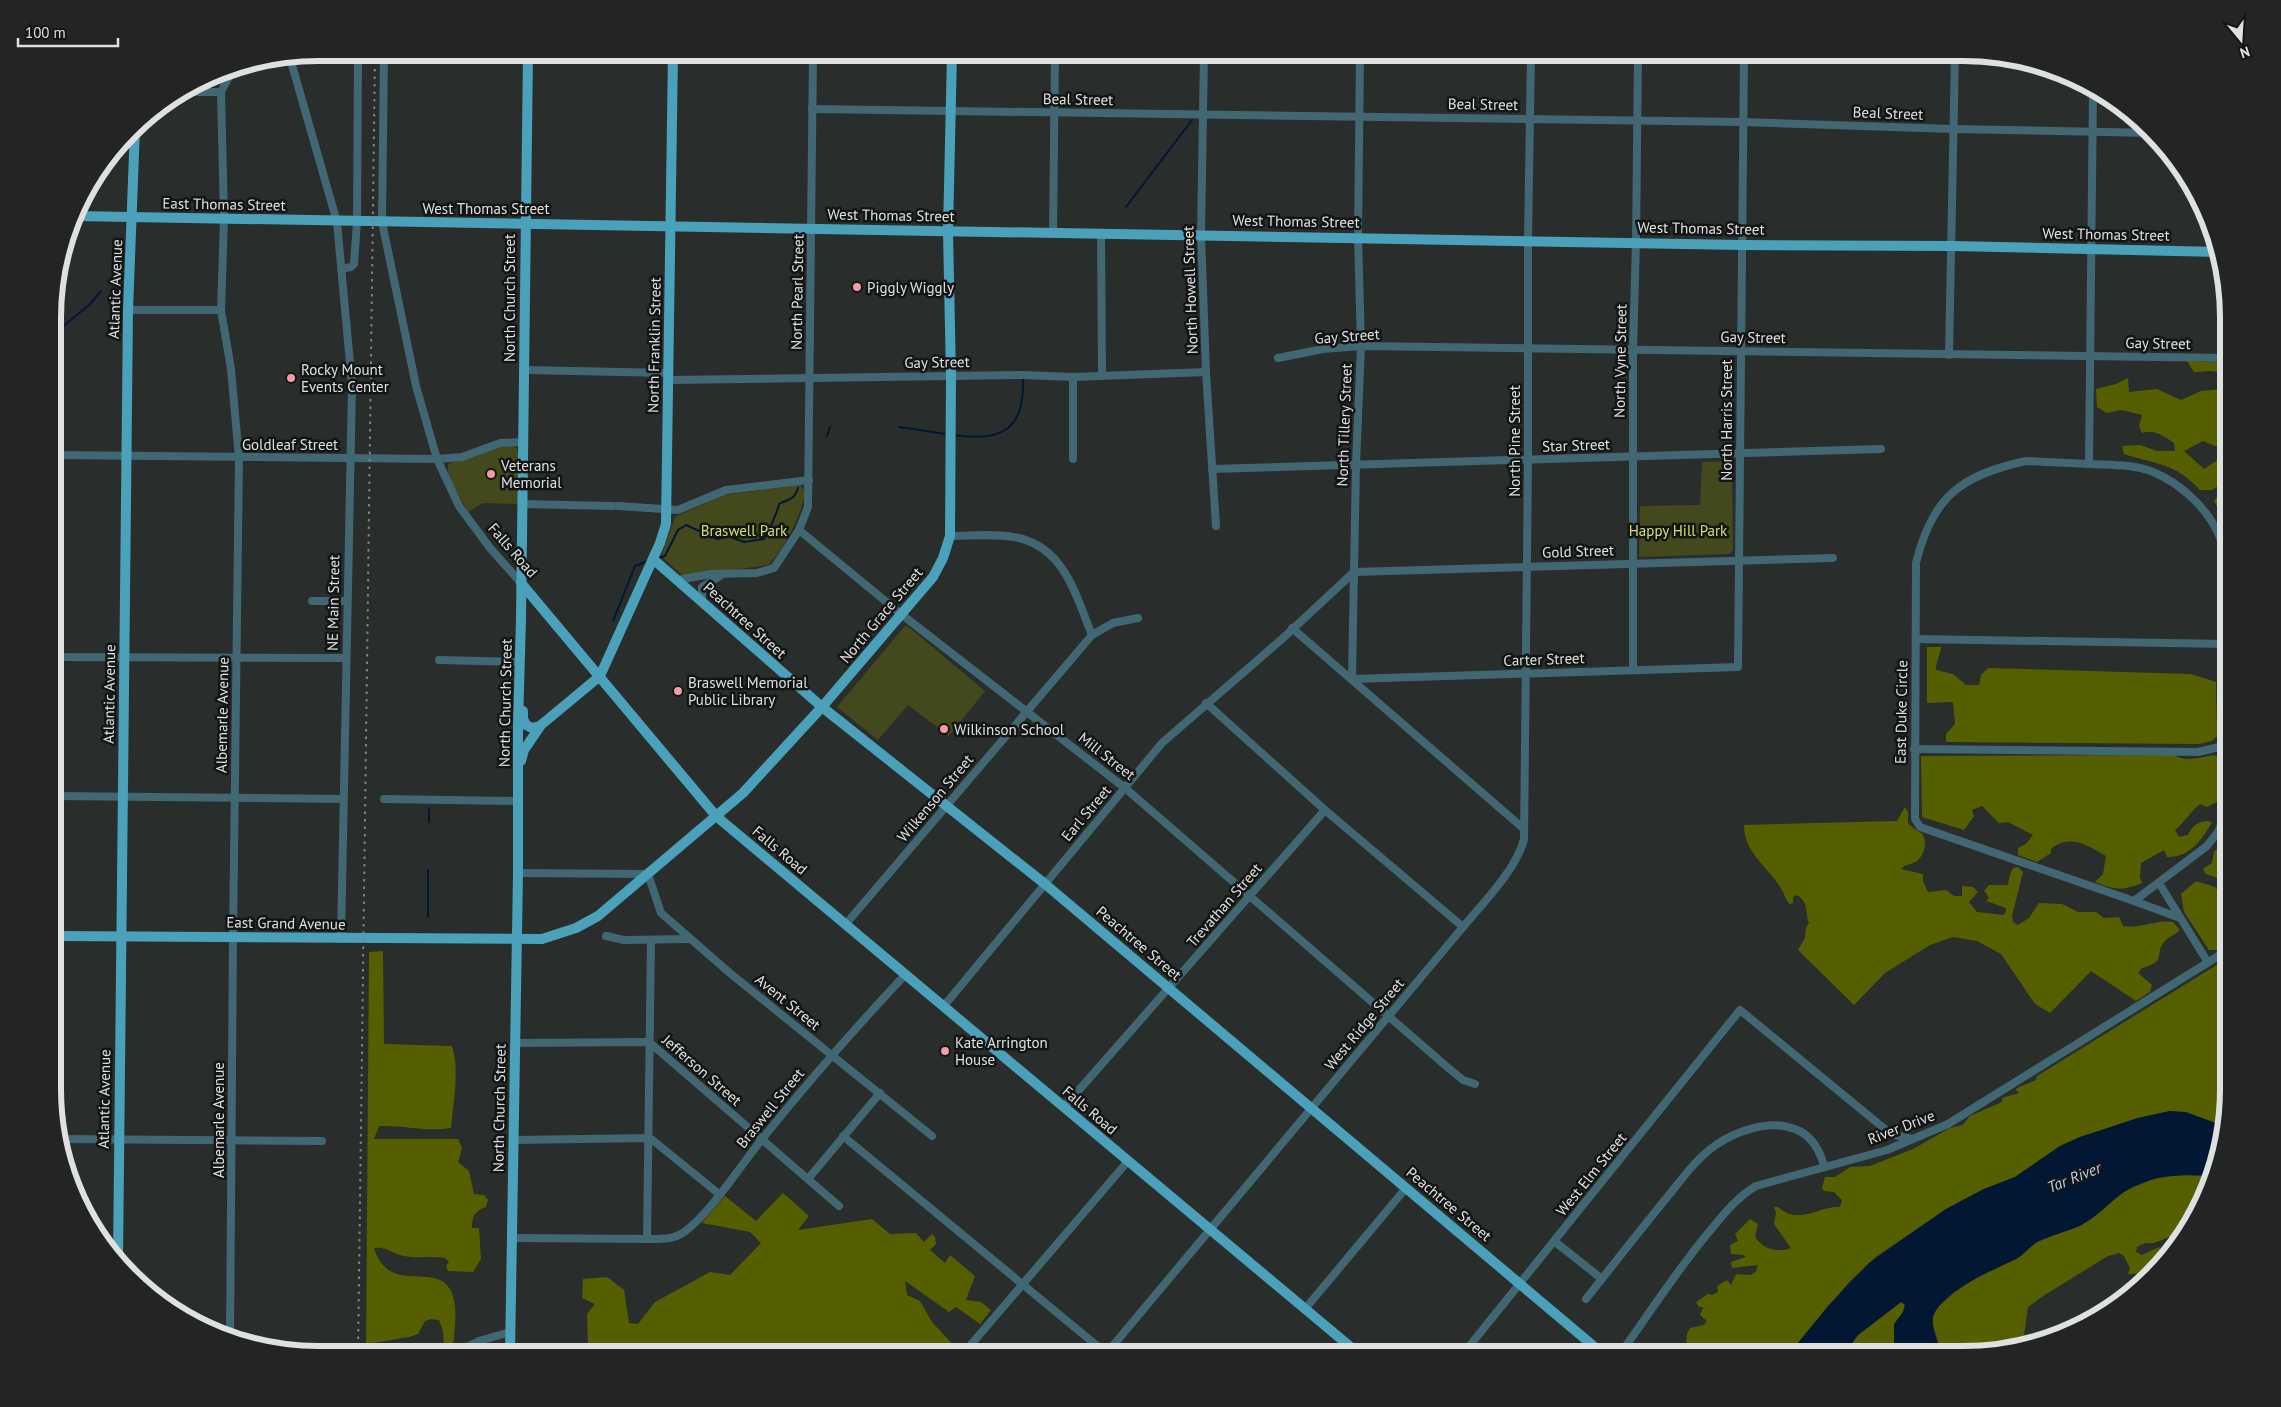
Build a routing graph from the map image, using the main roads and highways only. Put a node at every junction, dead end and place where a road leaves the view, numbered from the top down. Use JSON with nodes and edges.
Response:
{"nodes":[{"id":1,"x":528,"y":61,"type":"edge"},
{"id":2,"x":674,"y":61,"type":"edge"},
{"id":3,"x":952,"y":61,"type":"edge"},
{"id":4,"x":135,"y":138,"type":"edge"},
{"id":5,"x":83,"y":216,"type":"edge"},
{"id":6,"x":132,"y":217,"type":"junction"},
{"id":7,"x":372,"y":222,"type":"joint"},
{"id":8,"x":524,"y":223,"type":"junction"},
{"id":9,"x":671,"y":226,"type":"junction"},
{"id":10,"x":948,"y":232,"type":"junction"},
{"id":11,"x":2211,"y":252,"type":"edge"},
{"id":12,"x":652,"y":559,"type":"junction"},
{"id":13,"x":521,"y":583,"type":"junction"},
{"id":14,"x":520,"y":673,"type":"junction"},
{"id":15,"x":600,"y":676,"type":"junction"},
{"id":16,"x":822,"y":707,"type":"junction"},
{"id":17,"x":540,"y":726,"type":"junction"},
{"id":18,"x":519,"y":772,"type":"junction"},
{"id":19,"x":716,"y":816,"type":"junction"},
{"id":20,"x":61,"y":936,"type":"edge"},
{"id":21,"x":121,"y":937,"type":"junction"},
{"id":22,"x":517,"y":939,"type":"junction"},
{"id":23,"x":118,"y":1250,"type":"edge"},
{"id":24,"x":510,"y":1346,"type":"edge"},
{"id":25,"x":1350,"y":1346,"type":"edge"},
{"id":26,"x":1594,"y":1346,"type":"edge"}],
"edges":[{"from":1,"to":8,"type":"main road","name":"North Church Street"},
{"from":2,"to":9,"type":"main road","name":"North Franklin Street"},
{"from":3,"to":10,"type":"main road","name":"North Grace Street"},
{"from":4,"to":6,"type":"main road","name":"Atlantic Avenue"},
{"from":5,"to":6,"type":"main road","name":"East Thomas Street"},
{"from":6,"to":7,"type":"main road","name":"East Thomas Street"},
{"from":6,"to":21,"type":"main road","name":"Atlantic Avenue"},
{"from":7,"to":8,"type":"main road","name":"West Thomas Street"},
{"from":8,"to":9,"type":"main road","name":"West Thomas Street"},
{"from":8,"to":13,"type":"main road","name":"North Church Street"},
{"from":9,"to":10,"type":"main road","name":"West Thomas Street"},
{"from":9,"to":12,"type":"main road","name":"North Franklin Street"},
{"from":10,"to":11,"type":"main road","name":"West Thomas Street"},
{"from":10,"to":16,"type":"main road","name":"North Grace Street"},
{"from":12,"to":15,"type":"main road","name":"North Franklin Street"},
{"from":12,"to":16,"type":"main road","name":"Peachtree Street"},
{"from":13,"to":14,"type":"main road","name":"North Church Street"},
{"from":13,"to":15,"type":"main road","name":"Falls Road"},
{"from":14,"to":17,"type":"main road"},
{"from":14,"to":18,"type":"main road","name":"North Church Street"},
{"from":15,"to":17,"type":"main road"},
{"from":15,"to":19,"type":"main road","name":"Falls Road"},
{"from":16,"to":19,"type":"main road","name":"North Grace Street"},
{"from":16,"to":26,"type":"main road","name":"Peachtree Street"},
{"from":17,"to":18,"type":"main road"},
{"from":18,"to":22,"type":"main road","name":"North Church Street"},
{"from":19,"to":22,"type":"main road","name":"North Grace Street"},
{"from":19,"to":25,"type":"main road","name":"Falls Road"},
{"from":20,"to":21,"type":"main road","name":"East Grand Avenue"},
{"from":21,"to":22,"type":"main road","name":"East Grand Avenue"},
{"from":21,"to":23,"type":"main road","name":"Atlantic Avenue"},
{"from":22,"to":24,"type":"main road","name":"North Church Street"}]}
